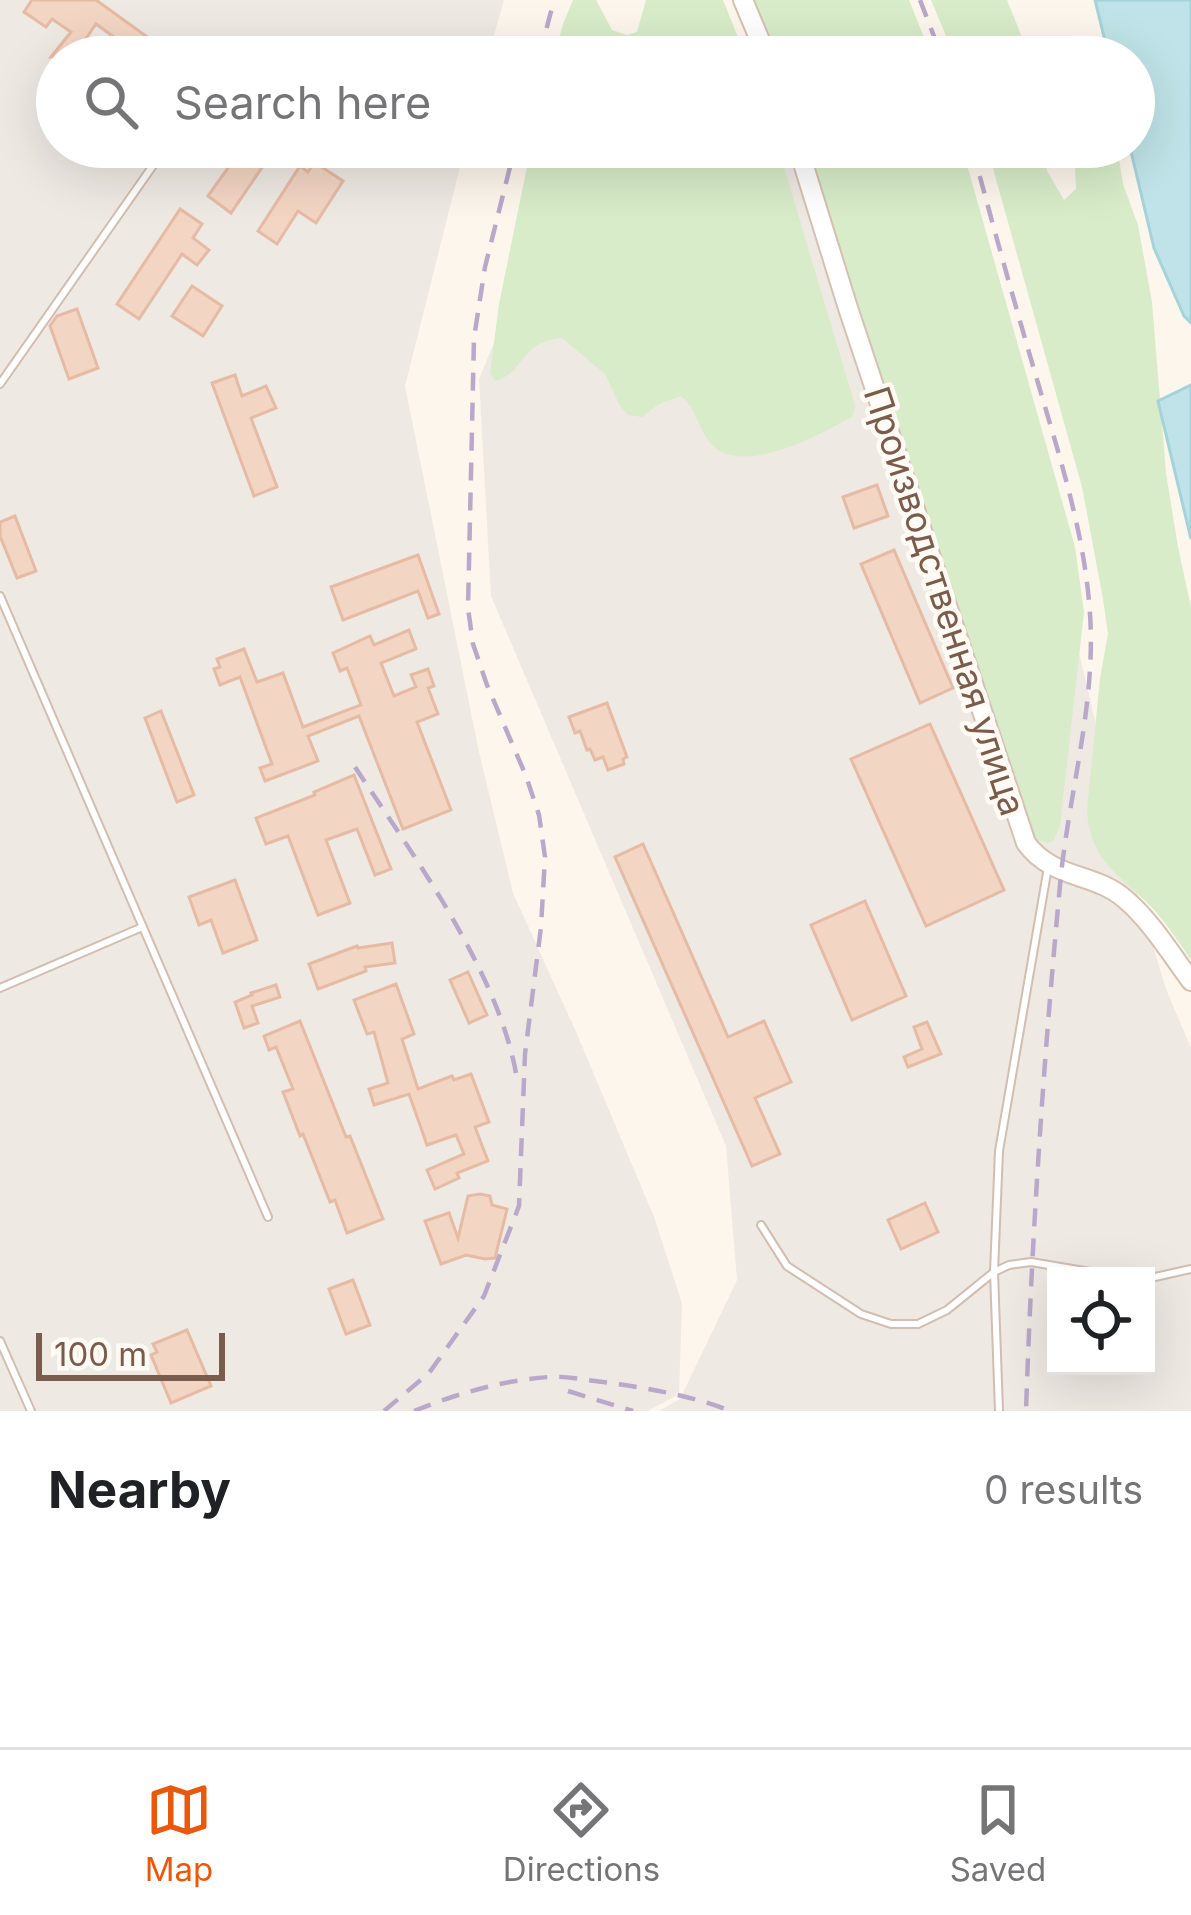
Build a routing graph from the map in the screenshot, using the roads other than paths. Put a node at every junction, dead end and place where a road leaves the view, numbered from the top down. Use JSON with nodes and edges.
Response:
{"nodes":[{"id":1,"x":743,"y":0,"type":"edge"},
{"id":2,"x":758,"y":36,"type":"edge"},
{"id":3,"x":151,"y":168,"type":"edge"},
{"id":4,"x":805,"y":168,"type":"edge"},
{"id":5,"x":0,"y":384,"type":"edge"},
{"id":6,"x":0,"y":596,"type":"edge"},
{"id":7,"x":1048,"y":864,"type":"junction"},
{"id":8,"x":142,"y":927,"type":"junction"},
{"id":9,"x":1191,"y":981,"type":"edge"},
{"id":10,"x":0,"y":988,"type":"edge"},
{"id":11,"x":268,"y":1217,"type":"dead end"},
{"id":12,"x":761,"y":1226,"type":"dead end"},
{"id":13,"x":1061,"y":1267,"type":"edge"},
{"id":14,"x":1191,"y":1269,"type":"edge"},
{"id":15,"x":994,"y":1272,"type":"junction"},
{"id":16,"x":1155,"y":1277,"type":"edge"},
{"id":17,"x":0,"y":1341,"type":"edge"},
{"id":18,"x":31,"y":1411,"type":"edge"},
{"id":19,"x":999,"y":1411,"type":"edge"}],
"edges":[{"from":1,"to":2,"type":"street"},
{"from":3,"to":5,"type":"lane"},
{"from":4,"to":7,"type":"street","name":"Производственная улица"},
{"from":6,"to":8,"type":"lane"},
{"from":7,"to":9,"type":"street"},
{"from":7,"to":15,"type":"lane"},
{"from":8,"to":10,"type":"lane"},
{"from":8,"to":11,"type":"lane"},
{"from":12,"to":15,"type":"lane"},
{"from":13,"to":15,"type":"lane"},
{"from":14,"to":16,"type":"lane"},
{"from":15,"to":19,"type":"lane"},
{"from":17,"to":18,"type":"lane"}]}
